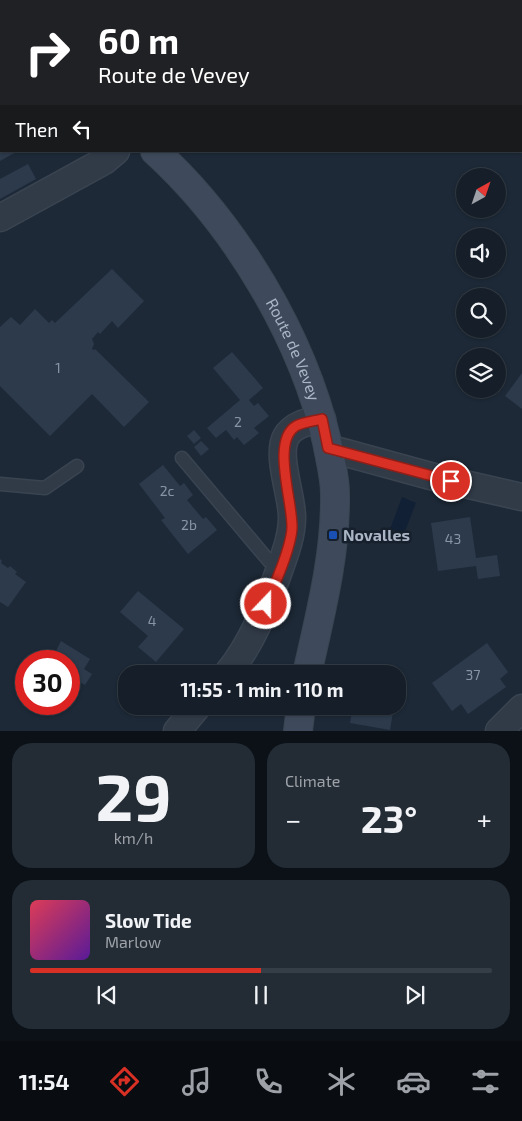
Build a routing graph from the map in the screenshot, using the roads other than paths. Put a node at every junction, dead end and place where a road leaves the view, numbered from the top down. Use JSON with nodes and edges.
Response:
{"nodes":[{"id":1,"x":115,"y":152,"type":"edge"},
{"id":2,"x":156,"y":152,"type":"edge"},
{"id":3,"x":0,"y":218,"type":"edge"},
{"id":4,"x":322,"y":419,"type":"junction"},
{"id":5,"x":328,"y":448,"type":"junction"},
{"id":6,"x":182,"y":458,"type":"dead end"},
{"id":7,"x":77,"y":466,"type":"dead end"},
{"id":8,"x":0,"y":484,"type":"edge"},
{"id":9,"x":522,"y":497,"type":"edge"},
{"id":10,"x":280,"y":569,"type":"junction"},
{"id":11,"x":234,"y":665,"type":"edge"},
{"id":12,"x":308,"y":665,"type":"edge"},
{"id":13,"x":522,"y":708,"type":"edge"},
{"id":14,"x":190,"y":715,"type":"edge"},
{"id":15,"x":300,"y":715,"type":"edge"},
{"id":16,"x":177,"y":731,"type":"edge"},
{"id":17,"x":298,"y":731,"type":"edge"},
{"id":18,"x":499,"y":731,"type":"edge"}],
"edges":[{"from":1,"to":3,"type":"street"},
{"from":2,"to":4,"type":"street","name":"Route de Vevey"},
{"from":4,"to":5,"type":"street","name":"Route de Vevey"},
{"from":4,"to":10,"type":"street"},
{"from":5,"to":9,"type":"street"},
{"from":5,"to":12,"type":"street","name":"Route de Vevey"},
{"from":6,"to":10,"type":"lane"},
{"from":7,"to":8,"type":"lane"},
{"from":10,"to":11,"type":"street"},
{"from":13,"to":18,"type":"street"},
{"from":14,"to":16,"type":"street"},
{"from":15,"to":17,"type":"street"}]}
